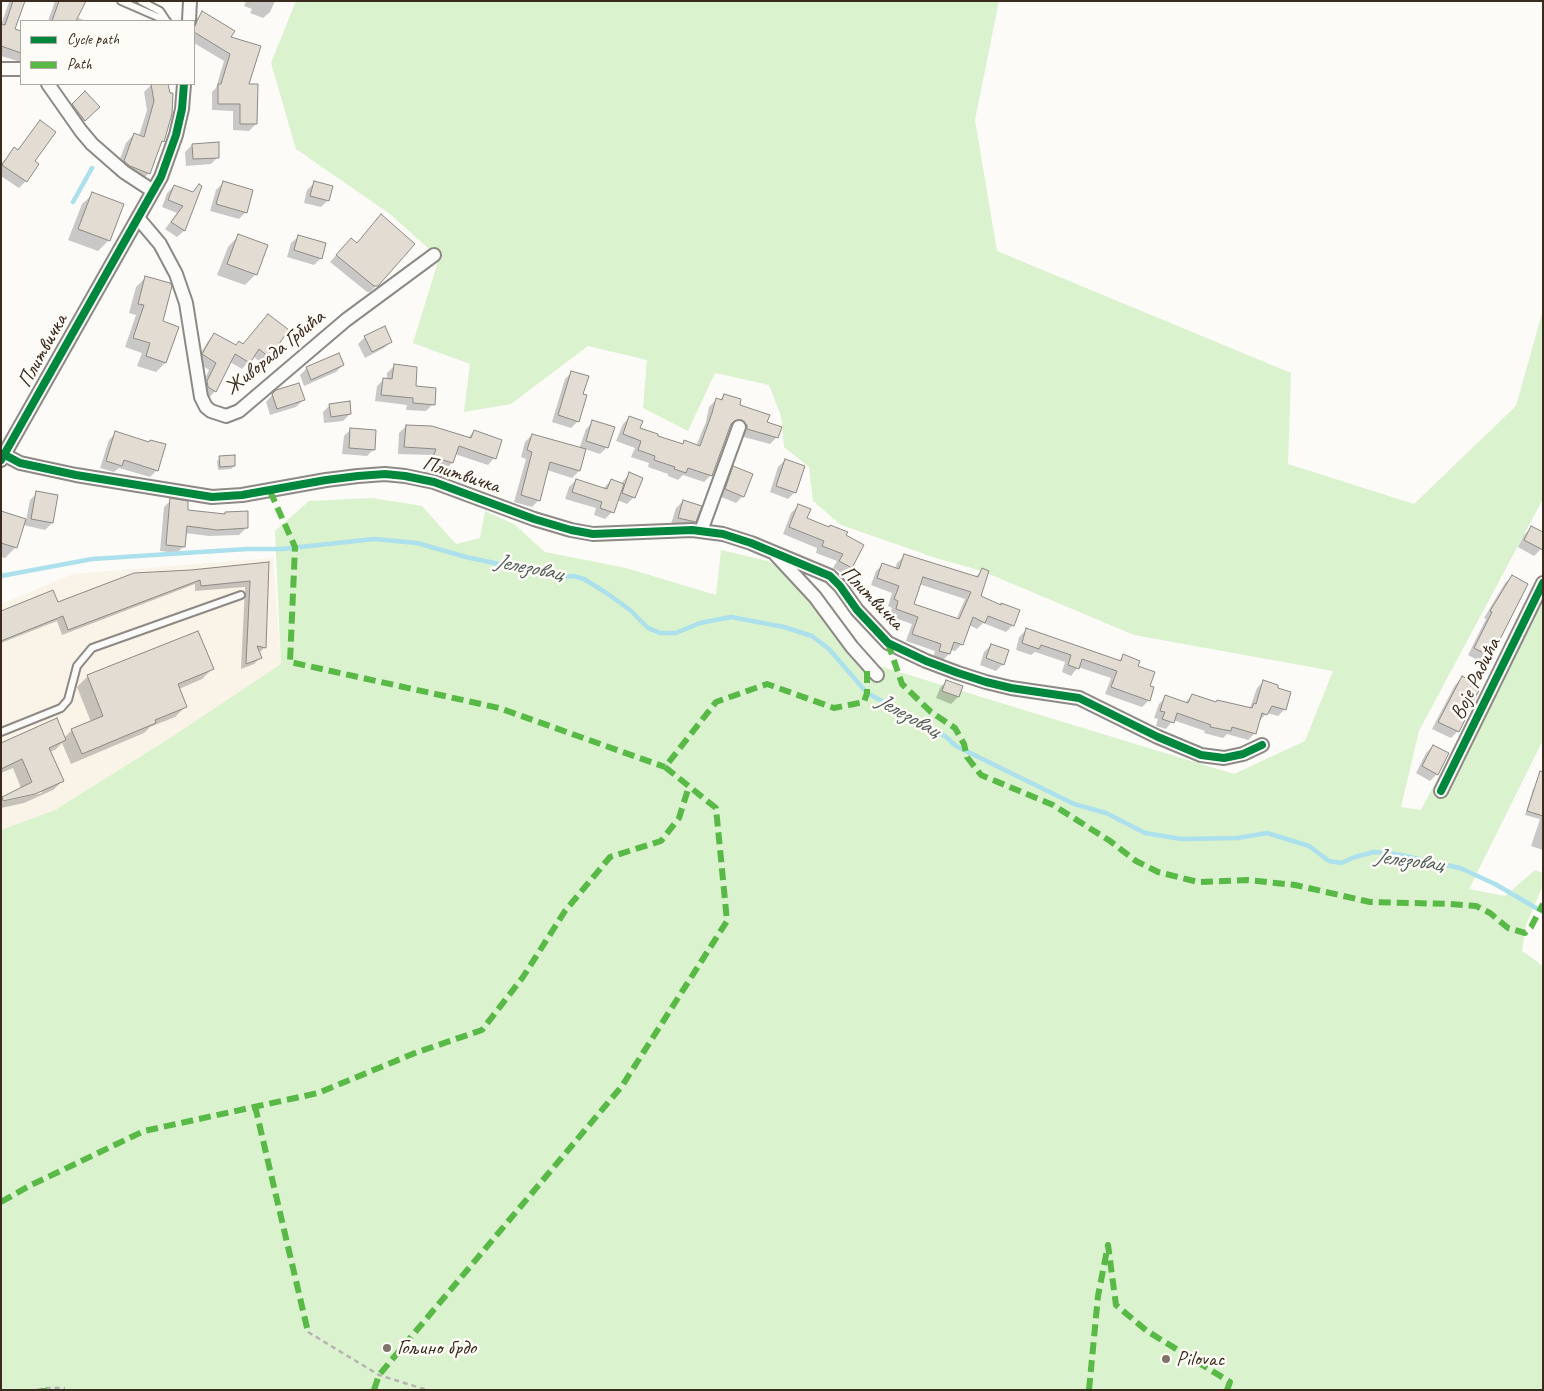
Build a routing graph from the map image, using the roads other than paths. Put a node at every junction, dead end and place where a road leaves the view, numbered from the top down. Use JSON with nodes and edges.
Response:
{"nodes":[{"id":1,"x":121,"y":1,"type":"edge"},
{"id":2,"x":141,"y":1,"type":"edge"},
{"id":3,"x":190,"y":1,"type":"edge"},
{"id":4,"x":165,"y":20,"type":"edge"},
{"id":5,"x":166,"y":20,"type":"edge"},
{"id":6,"x":189,"y":20,"type":"edge"},
{"id":7,"x":1,"y":69,"type":"edge"},
{"id":8,"x":20,"y":69,"type":"edge"},
{"id":9,"x":49,"y":85,"type":"edge"},
{"id":10,"x":184,"y":85,"type":"edge"},
{"id":11,"x":153,"y":191,"type":"junction"},
{"id":12,"x":138,"y":218,"type":"junction"},
{"id":13,"x":434,"y":255,"type":"dead end"},
{"id":14,"x":739,"y":427,"type":"dead end"},
{"id":15,"x":3,"y":458,"type":"edge"},
{"id":16,"x":701,"y":531,"type":"junction"},
{"id":17,"x":773,"y":552,"type":"junction"},
{"id":18,"x":1543,"y":584,"type":"edge"},
{"id":19,"x":241,"y":595,"type":"dead end"},
{"id":20,"x":877,"y":675,"type":"dead end"},
{"id":21,"x":1,"y":732,"type":"edge"},
{"id":22,"x":1262,"y":745,"type":"dead end"},
{"id":23,"x":1441,"y":790,"type":"dead end"}],
"edges":[{"from":1,"to":4,"type":"lane"},
{"from":2,"to":5,"type":"lane"},
{"from":3,"to":6,"type":"street"},
{"from":7,"to":8,"type":"street"},
{"from":9,"to":11,"type":"street"},
{"from":10,"to":11,"type":"street","name":"Плитвичка"},
{"from":11,"to":12,"type":"street","name":"Плитвичка"},
{"from":12,"to":13,"type":"street","name":"Живорада Грбића"},
{"from":12,"to":15,"type":"street","name":"Плитвичка"},
{"from":14,"to":16,"type":"street"},
{"from":15,"to":16,"type":"street","name":"Плитвичка"},
{"from":16,"to":17,"type":"street","name":"Плитвичка"},
{"from":17,"to":20,"type":"street"},
{"from":17,"to":22,"type":"street","name":"Плитвичка"},
{"from":18,"to":23,"type":"street","name":"Воје Радића"},
{"from":19,"to":21,"type":"lane"}]}
